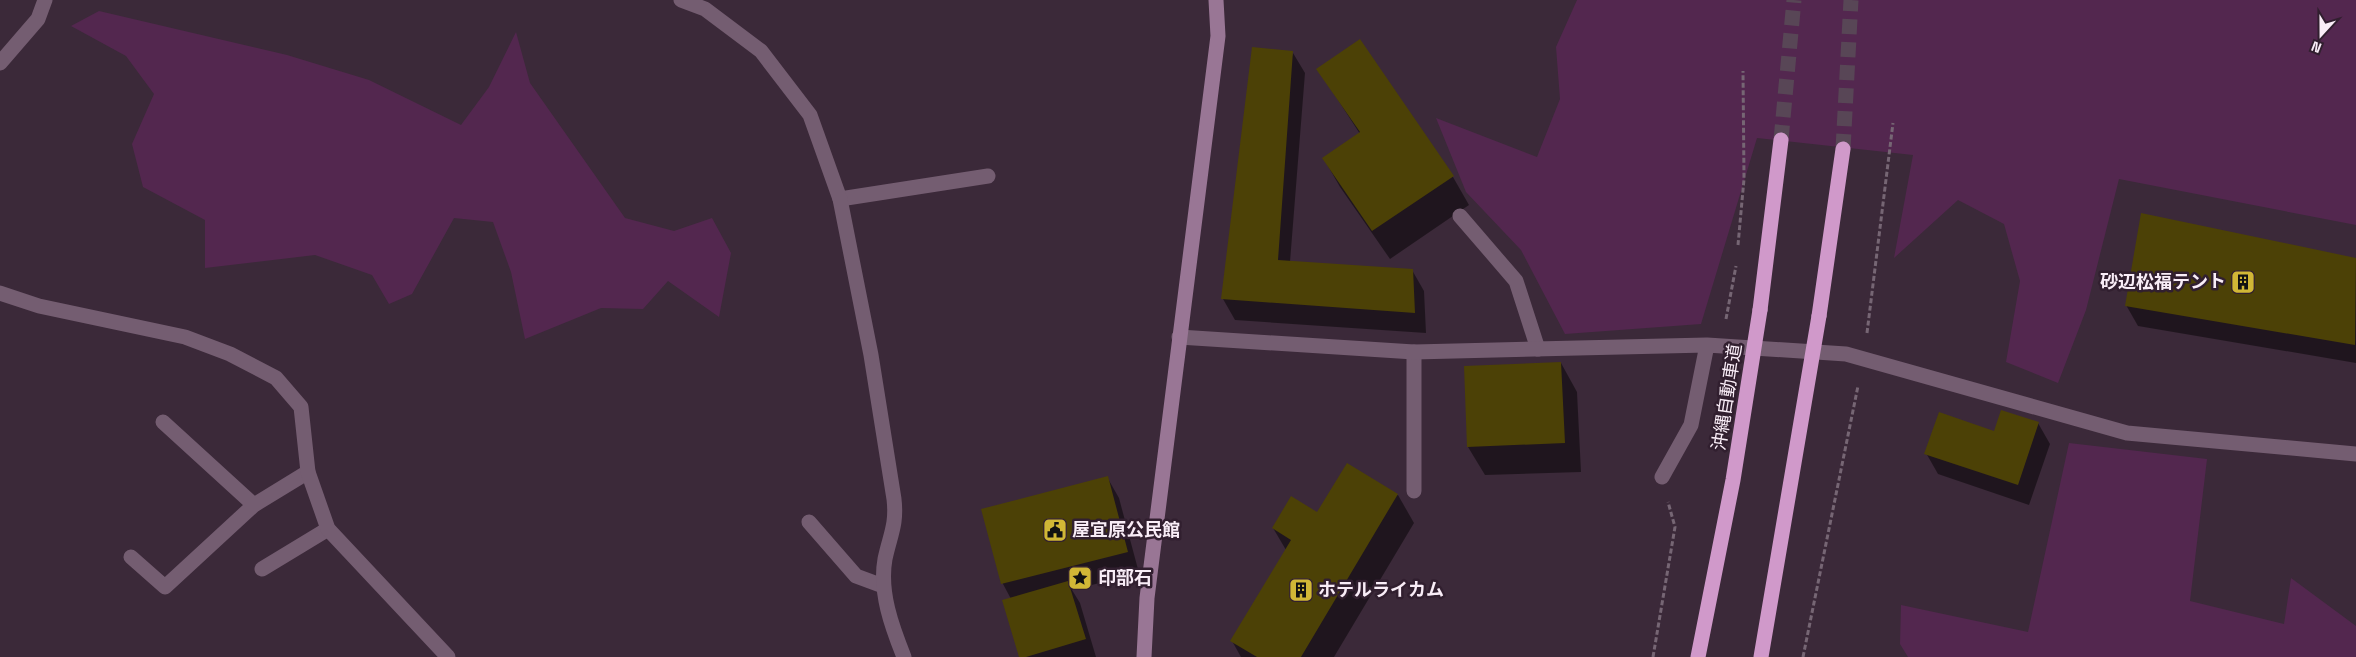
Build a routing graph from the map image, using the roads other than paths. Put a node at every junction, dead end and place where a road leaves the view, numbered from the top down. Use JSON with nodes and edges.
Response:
{"nodes":[{"id":1,"x":45,"y":0,"type":"edge"},
{"id":2,"x":681,"y":0,"type":"edge"},
{"id":3,"x":1216,"y":0,"type":"edge"},
{"id":4,"x":0,"y":63,"type":"edge"},
{"id":5,"x":1781,"y":140,"type":"tunnel mouth"},
{"id":6,"x":1843,"y":149,"type":"tunnel mouth"},
{"id":7,"x":988,"y":176,"type":"dead end"},
{"id":8,"x":840,"y":199,"type":"junction"},
{"id":9,"x":1460,"y":216,"type":"dead end"},
{"id":10,"x":0,"y":293,"type":"edge"},
{"id":11,"x":1179,"y":337,"type":"junction"},
{"id":12,"x":1714,"y":345,"type":"junction"},
{"id":13,"x":1538,"y":349,"type":"junction"},
{"id":14,"x":1414,"y":352,"type":"junction"},
{"id":15,"x":163,"y":422,"type":"dead end"},
{"id":16,"x":2356,"y":454,"type":"edge"},
{"id":17,"x":308,"y":472,"type":"junction"},
{"id":18,"x":1662,"y":477,"type":"road end"},
{"id":19,"x":1414,"y":491,"type":"dead end"},
{"id":20,"x":254,"y":505,"type":"junction"},
{"id":21,"x":809,"y":522,"type":"dead end"},
{"id":22,"x":328,"y":528,"type":"junction"},
{"id":23,"x":131,"y":557,"type":"dead end"},
{"id":24,"x":262,"y":569,"type":"dead end"},
{"id":25,"x":883,"y":586,"type":"junction"},
{"id":26,"x":440,"y":655,"type":"edge"},
{"id":27,"x":904,"y":657,"type":"edge"},
{"id":28,"x":1144,"y":657,"type":"edge"},
{"id":29,"x":1698,"y":657,"type":"edge"},
{"id":30,"x":1761,"y":657,"type":"edge"}],
"edges":[{"from":1,"to":4,"type":"street"},
{"from":2,"to":8,"type":"street"},
{"from":3,"to":11,"type":"street"},
{"from":5,"to":29,"type":"highway","name":"沖縄自動車道","bridge":true},
{"from":6,"to":30,"type":"highway","bridge":true},
{"from":7,"to":8,"type":"street"},
{"from":8,"to":25,"type":"street"},
{"from":9,"to":13,"type":"street"},
{"from":10,"to":17,"type":"street"},
{"from":11,"to":14,"type":"street"},
{"from":11,"to":28,"type":"street"},
{"from":12,"to":13,"type":"street"},
{"from":12,"to":16,"type":"street"},
{"from":12,"to":18,"type":"street"},
{"from":13,"to":14,"type":"street"},
{"from":14,"to":19,"type":"street"},
{"from":15,"to":20,"type":"street"},
{"from":17,"to":20,"type":"street"},
{"from":17,"to":22,"type":"street"},
{"from":20,"to":23,"type":"street"},
{"from":21,"to":25,"type":"street"},
{"from":22,"to":24,"type":"street"},
{"from":22,"to":26,"type":"street"},
{"from":25,"to":27,"type":"street"}]}
